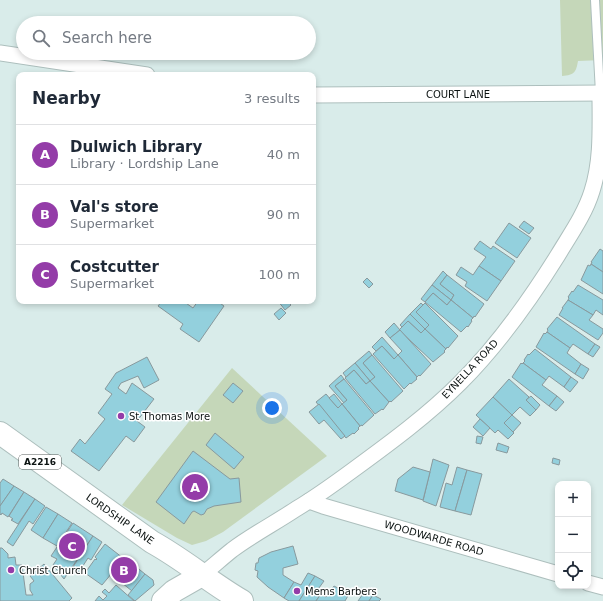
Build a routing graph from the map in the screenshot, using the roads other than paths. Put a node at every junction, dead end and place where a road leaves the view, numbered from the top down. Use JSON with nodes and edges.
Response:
{"nodes":[{"id":1,"x":596,"y":0,"type":"edge"},
{"id":2,"x":0,"y":54,"type":"edge"},
{"id":3,"x":16,"y":56,"type":"edge"},
{"id":4,"x":42,"y":60,"type":"edge"},
{"id":5,"x":126,"y":72,"type":"edge"},
{"id":6,"x":601,"y":93,"type":"edge"},
{"id":7,"x":316,"y":95,"type":"edge"},
{"id":8,"x":0,"y":433,"type":"edge"},
{"id":9,"x":310,"y":501,"type":"junction"},
{"id":10,"x":555,"y":573,"type":"edge"},
{"id":11,"x":202,"y":575,"type":"junction"},
{"id":12,"x":591,"y":584,"type":"edge"},
{"id":13,"x":603,"y":587,"type":"edge"},
{"id":14,"x":163,"y":601,"type":"edge"},
{"id":15,"x":242,"y":601,"type":"edge"}],
"edges":[{"from":1,"to":6,"type":"lane"},
{"from":2,"to":3,"type":"street"},
{"from":4,"to":5,"type":"street"},
{"from":6,"to":7,"type":"street","name":"COURT LANE"},
{"from":6,"to":9,"type":"street","name":"EYNELLA ROAD"},
{"from":8,"to":11,"type":"main road","name":"LORDSHIP LANE","number":"A2216"},
{"from":9,"to":10,"type":"street","name":"WOODWARDE ROAD"},
{"from":9,"to":11,"type":"street","name":"EYNELLA ROAD"},
{"from":11,"to":14,"type":"main road"},
{"from":11,"to":15,"type":"main road","name":"LORDSHIP LANE","number":"A2216"},
{"from":12,"to":13,"type":"street"}]}
